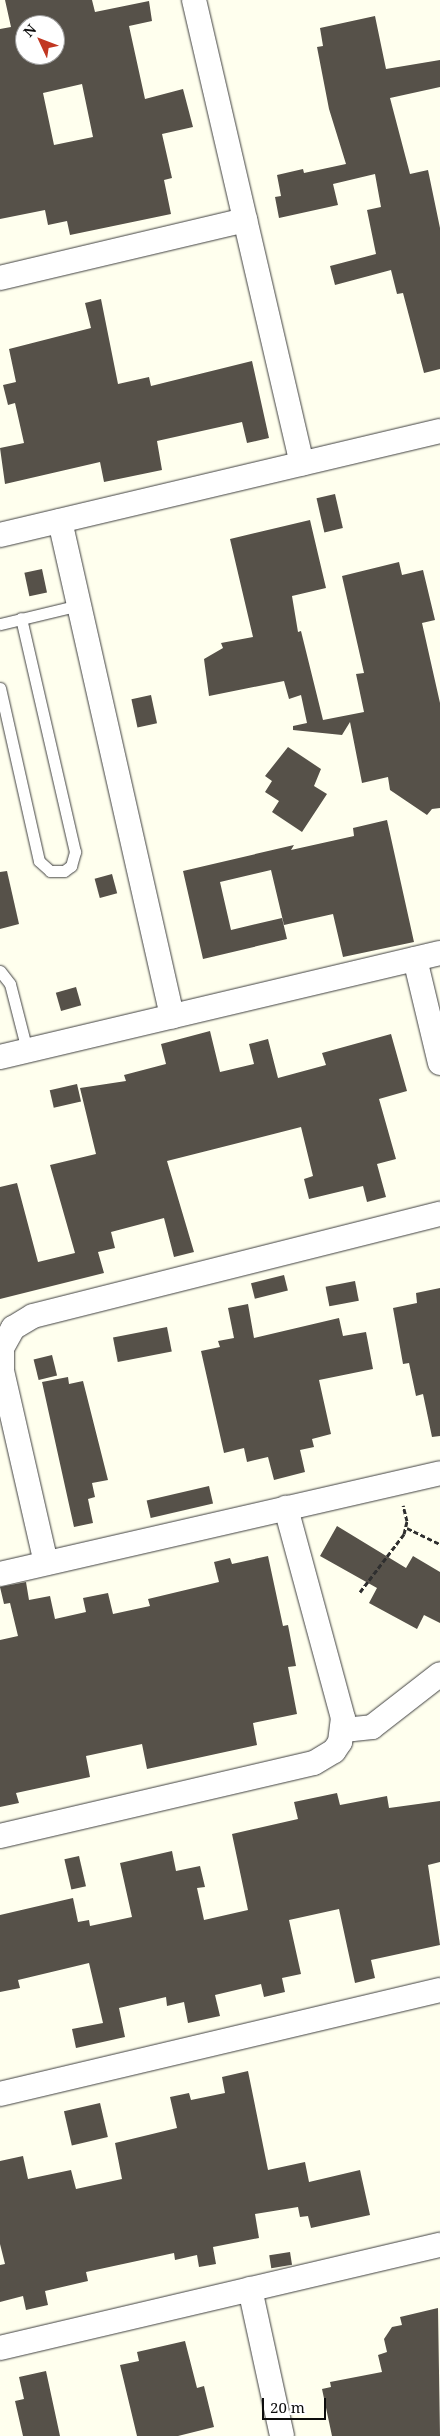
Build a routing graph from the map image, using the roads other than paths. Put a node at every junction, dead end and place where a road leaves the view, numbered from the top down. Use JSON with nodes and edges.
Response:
{"nodes":[{"id":1,"x":194,"y":0,"type":"edge"},
{"id":2,"x":245,"y":220,"type":"junction"},
{"id":3,"x":0,"y":278,"type":"edge"},
{"id":4,"x":440,"y":431,"type":"edge"},
{"id":5,"x":302,"y":464,"type":"junction"},
{"id":6,"x":60,"y":520,"type":"junction"},
{"id":7,"x":0,"y":535,"type":"edge"},
{"id":8,"x":79,"y":605,"type":"junction"},
{"id":9,"x":21,"y":618,"type":"junction"},
{"id":10,"x":0,"y":624,"type":"edge"},
{"id":11,"x":0,"y":688,"type":"edge"},
{"id":12,"x":440,"y":953,"type":"edge"},
{"id":13,"x":415,"y":959,"type":"junction"},
{"id":14,"x":0,"y":972,"type":"edge"},
{"id":15,"x":172,"y":1016,"type":"junction"},
{"id":16,"x":28,"y":1050,"type":"junction"},
{"id":17,"x":0,"y":1057,"type":"edge"},
{"id":18,"x":440,"y":1063,"type":"edge"},
{"id":19,"x":440,"y":1214,"type":"edge"},
{"id":20,"x":440,"y":1472,"type":"edge"},
{"id":21,"x":286,"y":1508,"type":"junction"},
{"id":22,"x":46,"y":1563,"type":"junction"},
{"id":23,"x":0,"y":1574,"type":"edge"},
{"id":24,"x":440,"y":1674,"type":"edge"},
{"id":25,"x":344,"y":1730,"type":"junction"},
{"id":26,"x":0,"y":1836,"type":"edge"},
{"id":27,"x":440,"y":1990,"type":"edge"},
{"id":28,"x":0,"y":2094,"type":"edge"},
{"id":29,"x":440,"y":2245,"type":"edge"},
{"id":30,"x":250,"y":2289,"type":"junction"},
{"id":31,"x":0,"y":2348,"type":"edge"},
{"id":32,"x":282,"y":2436,"type":"edge"}],
"edges":[{"from":1,"to":2,"type":"street"},
{"from":2,"to":3,"type":"street"},
{"from":2,"to":5,"type":"street"},
{"from":4,"to":5,"type":"street"},
{"from":5,"to":6,"type":"street"},
{"from":6,"to":7,"type":"street"},
{"from":6,"to":8,"type":"street"},
{"from":8,"to":9,"type":"lane"},
{"from":8,"to":15,"type":"street"},
{"from":9,"to":10,"type":"lane"},
{"from":9,"to":11,"type":"lane"},
{"from":12,"to":13,"type":"street"},
{"from":13,"to":15,"type":"street"},
{"from":13,"to":18,"type":"street"},
{"from":14,"to":16,"type":"lane"},
{"from":15,"to":16,"type":"street"},
{"from":16,"to":17,"type":"street"},
{"from":19,"to":22,"type":"street"},
{"from":20,"to":21,"type":"street"},
{"from":21,"to":22,"type":"street"},
{"from":21,"to":25,"type":"street"},
{"from":22,"to":23,"type":"street"},
{"from":24,"to":25,"type":"street"},
{"from":25,"to":26,"type":"street"},
{"from":27,"to":28,"type":"street"},
{"from":29,"to":30,"type":"street"},
{"from":30,"to":31,"type":"street"},
{"from":30,"to":32,"type":"street"}]}
